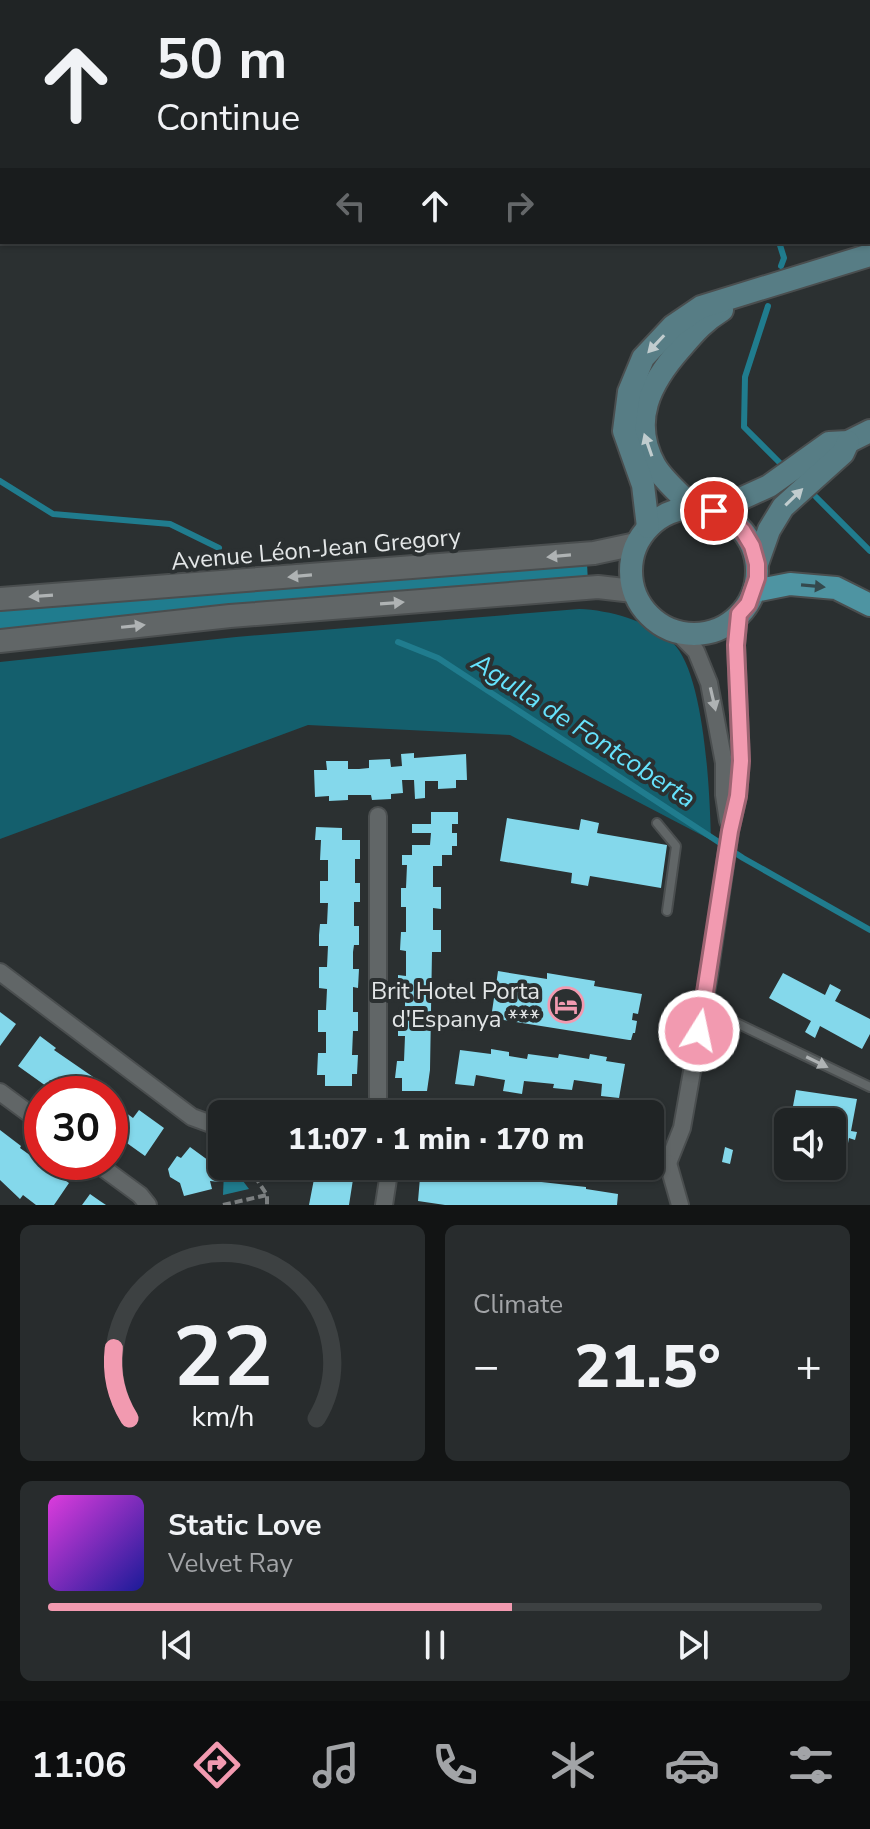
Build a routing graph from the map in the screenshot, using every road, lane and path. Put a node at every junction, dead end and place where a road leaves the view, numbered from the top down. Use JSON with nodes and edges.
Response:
{"nodes":[{"id":1,"x":870,"y":255,"type":"edge"},
{"id":2,"x":746,"y":295,"type":"junction"},
{"id":3,"x":870,"y":431,"type":"edge"},
{"id":4,"x":848,"y":442,"type":"junction"},
{"id":5,"x":704,"y":509,"type":"junction"},
{"id":6,"x":642,"y":535,"type":"junction"},
{"id":7,"x":757,"y":564,"type":"junction"},
{"id":8,"x":633,"y":591,"type":"junction"},
{"id":9,"x":754,"y":591,"type":"junction"},
{"id":10,"x":0,"y":599,"type":"edge"},
{"id":11,"x":870,"y":605,"type":"edge"},
{"id":12,"x":739,"y":614,"type":"junction"},
{"id":13,"x":677,"y":632,"type":"junction"},
{"id":14,"x":0,"y":641,"type":"edge"},
{"id":15,"x":378,"y":816,"type":"dead end"},
{"id":16,"x":657,"y":823,"type":"dead end"},
{"id":17,"x":730,"y":831,"type":"junction"},
{"id":18,"x":667,"y":911,"type":"dead end"},
{"id":19,"x":0,"y":972,"type":"edge"},
{"id":20,"x":703,"y":1007,"type":"junction"},
{"id":21,"x":870,"y":1087,"type":"edge"},
{"id":22,"x":0,"y":1092,"type":"edge"},
{"id":23,"x":378,"y":1100,"type":"edge"},
{"id":24,"x":24,"y":1110,"type":"edge"},
{"id":25,"x":208,"y":1123,"type":"edge"},
{"id":26,"x":664,"y":1163,"type":"edge"},
{"id":27,"x":668,"y":1163,"type":"junction"},
{"id":28,"x":120,"y":1180,"type":"edge"},
{"id":29,"x":257,"y":1180,"type":"edge"},
{"id":30,"x":388,"y":1180,"type":"edge"},
{"id":31,"x":267,"y":1195,"type":"junction"},
{"id":32,"x":148,"y":1205,"type":"edge"},
{"id":33,"x":223,"y":1205,"type":"edge"},
{"id":34,"x":267,"y":1205,"type":"edge"},
{"id":35,"x":384,"y":1205,"type":"edge"},
{"id":36,"x":680,"y":1205,"type":"edge"}],
"edges":[{"from":1,"to":2,"type":"main road"},
{"from":5,"to":2,"type":"main road","one_way":true},
{"from":2,"to":6,"type":"main road","one_way":true},
{"from":3,"to":4,"type":"main road"},
{"from":4,"to":5,"type":"main road"},
{"from":7,"to":4,"type":"main road","one_way":true},
{"from":5,"to":6,"type":"main road"},
{"from":5,"to":7,"type":"main road"},
{"from":6,"to":8,"type":"main road"},
{"from":6,"to":10,"type":"street","name":"Avenue Léon-Jean Gregory","one_way":true},
{"from":7,"to":9,"type":"main road"},
{"from":8,"to":13,"type":"main road"},
{"from":14,"to":8,"type":"street","one_way":true},
{"from":9,"to":11,"type":"main road","one_way":true},
{"from":9,"to":12,"type":"main road"},
{"from":12,"to":13,"type":"main road"},
{"from":12,"to":17,"type":"street"},
{"from":13,"to":17,"type":"street","one_way":true},
{"from":15,"to":23,"type":"street"},
{"from":16,"to":18,"type":"lane"},
{"from":17,"to":20,"type":"street"},
{"from":19,"to":25,"type":"street"},
{"from":20,"to":21,"type":"lane","one_way":true},
{"from":20,"to":27,"type":"street"},
{"from":22,"to":24,"type":"street"},
{"from":26,"to":27,"type":"street"},
{"from":27,"to":36,"type":"street"},
{"from":28,"to":32,"type":"street"},
{"from":29,"to":31,"type":"path"},
{"from":30,"to":35,"type":"street"},
{"from":31,"to":33,"type":"path"},
{"from":31,"to":34,"type":"path"}]}
